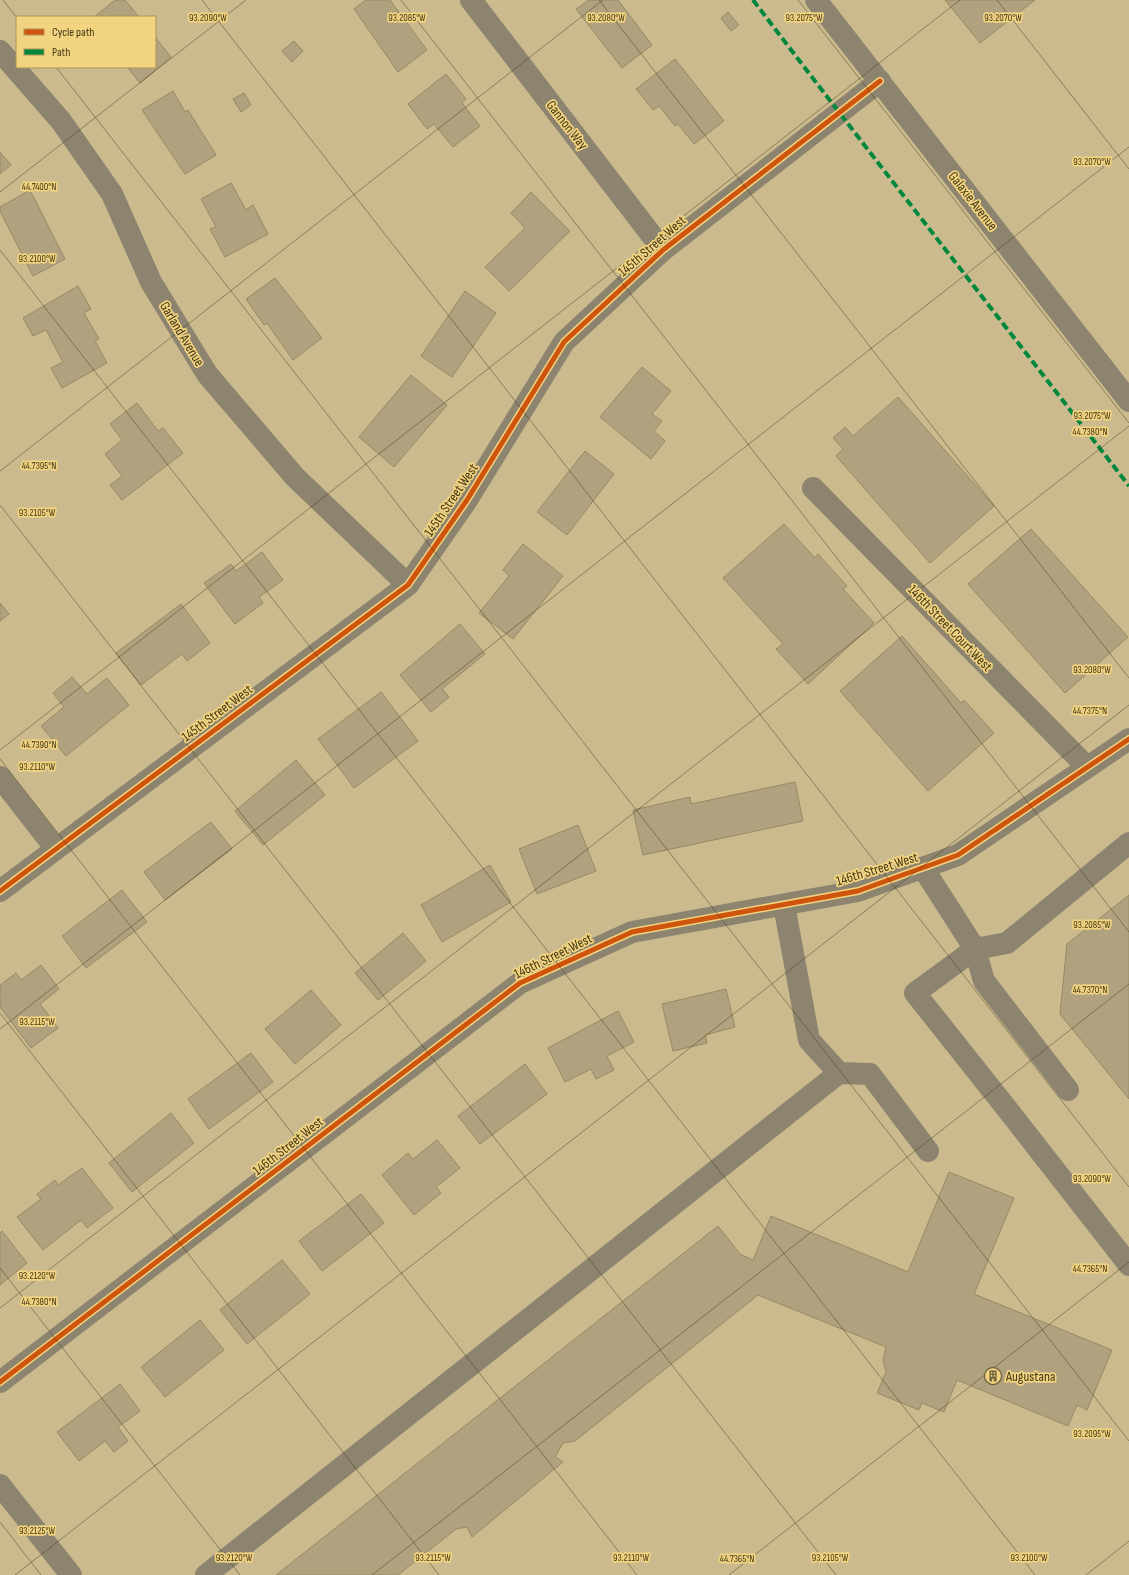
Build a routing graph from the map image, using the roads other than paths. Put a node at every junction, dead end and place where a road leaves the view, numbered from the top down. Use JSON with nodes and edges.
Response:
{"nodes":[{"id":1,"x":471,"y":0,"type":"edge"},
{"id":2,"x":816,"y":0,"type":"edge"},
{"id":3,"x":0,"y":51,"type":"edge"},
{"id":4,"x":880,"y":81,"type":"junction"},
{"id":5,"x":663,"y":250,"type":"junction"},
{"id":6,"x":1129,"y":401,"type":"edge"},
{"id":7,"x":813,"y":488,"type":"dead end"},
{"id":8,"x":408,"y":585,"type":"junction"},
{"id":9,"x":1129,"y":739,"type":"edge"},
{"id":10,"x":1087,"y":767,"type":"junction"},
{"id":11,"x":0,"y":777,"type":"edge"},
{"id":12,"x":1129,"y":842,"type":"edge"},
{"id":13,"x":56,"y":849,"type":"junction"},
{"id":14,"x":924,"y":868,"type":"junction"},
{"id":15,"x":0,"y":891,"type":"edge"},
{"id":16,"x":784,"y":905,"type":"junction"},
{"id":17,"x":975,"y":949,"type":"junction"},
{"id":18,"x":839,"y":1073,"type":"junction"},
{"id":19,"x":1068,"y":1090,"type":"dead end"},
{"id":20,"x":928,"y":1151,"type":"dead end"},
{"id":21,"x":1127,"y":1257,"type":"edge"},
{"id":22,"x":0,"y":1382,"type":"edge"},
{"id":23,"x":0,"y":1485,"type":"edge"},
{"id":24,"x":72,"y":1575,"type":"edge"},
{"id":25,"x":206,"y":1575,"type":"edge"}],
"edges":[{"from":1,"to":5,"type":"street","name":"Gannon Way"},
{"from":2,"to":4,"type":"street","name":"Galaxie Avenue"},
{"from":3,"to":8,"type":"street","name":"Garland Avenue"},
{"from":4,"to":5,"type":"street","name":"145th Street West"},
{"from":4,"to":6,"type":"street","name":"Galaxie Avenue"},
{"from":5,"to":8,"type":"street","name":"145th Street West"},
{"from":7,"to":10,"type":"street","name":"146th Street Court West"},
{"from":8,"to":13,"type":"street","name":"145th Street West"},
{"from":9,"to":10,"type":"street","name":"146th Street West"},
{"from":10,"to":14,"type":"street","name":"146th Street West"},
{"from":11,"to":13,"type":"street"},
{"from":12,"to":17,"type":"street"},
{"from":13,"to":15,"type":"street","name":"145th Street West"},
{"from":14,"to":16,"type":"street","name":"146th Street West"},
{"from":14,"to":17,"type":"street"},
{"from":16,"to":18,"type":"street"},
{"from":16,"to":22,"type":"street","name":"146th Street West"},
{"from":17,"to":19,"type":"street"},
{"from":17,"to":21,"type":"street"},
{"from":18,"to":20,"type":"street"},
{"from":18,"to":25,"type":"street"},
{"from":23,"to":24,"type":"street"}]}
